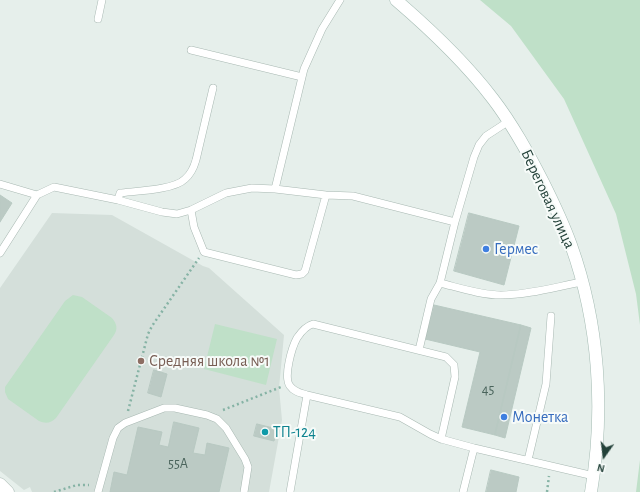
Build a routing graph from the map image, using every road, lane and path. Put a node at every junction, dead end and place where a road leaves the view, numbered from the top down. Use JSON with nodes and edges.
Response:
{"nodes":[{"id":1,"x":102,"y":0,"type":"edge"},
{"id":2,"x":340,"y":0,"type":"edge"},
{"id":3,"x":396,"y":0,"type":"edge"},
{"id":4,"x":98,"y":19,"type":"dead end"},
{"id":5,"x":192,"y":50,"type":"dead end"},
{"id":6,"x":302,"y":77,"type":"junction"},
{"id":7,"x":213,"y":88,"type":"dead end"},
{"id":8,"x":509,"y":121,"type":"junction"},
{"id":9,"x":0,"y":184,"type":"edge"},
{"id":10,"x":275,"y":189,"type":"junction"},
{"id":11,"x":326,"y":195,"type":"junction"},
{"id":12,"x":37,"y":196,"type":"junction"},
{"id":13,"x":118,"y":200,"type":"junction"},
{"id":14,"x":191,"y":210,"type":"junction"},
{"id":15,"x":455,"y":222,"type":"junction"},
{"id":16,"x":204,"y":252,"type":"junction"},
{"id":17,"x":0,"y":253,"type":"edge"},
{"id":18,"x":582,"y":282,"type":"junction"},
{"id":19,"x":440,"y":283,"type":"junction"},
{"id":20,"x":551,"y":316,"type":"dead end"},
{"id":21,"x":419,"y":350,"type":"junction"},
{"id":22,"x":289,"y":384,"type":"junction"},
{"id":23,"x":307,"y":395,"type":"junction"},
{"id":24,"x":217,"y":419,"type":"junction"},
{"id":25,"x":125,"y":423,"type":"junction"},
{"id":26,"x":441,"y":439,"type":"junction"},
{"id":27,"x":474,"y":448,"type":"junction"},
{"id":28,"x":528,"y":460,"type":"junction"},
{"id":29,"x":551,"y":465,"type":"junction"},
{"id":30,"x":594,"y":476,"type":"junction"},
{"id":31,"x":0,"y":484,"type":"edge"},
{"id":32,"x":99,"y":489,"type":"edge"},
{"id":33,"x":8,"y":492,"type":"edge"},
{"id":34,"x":54,"y":492,"type":"edge"},
{"id":35,"x":244,"y":492,"type":"edge"},
{"id":36,"x":290,"y":492,"type":"edge"},
{"id":37,"x":463,"y":492,"type":"edge"},
{"id":38,"x":547,"y":492,"type":"edge"},
{"id":39,"x":591,"y":492,"type":"edge"}],
"edges":[{"from":1,"to":4,"type":"lane"},
{"from":2,"to":6,"type":"lane"},
{"from":3,"to":8,"type":"main road","name":"Береговая улица"},
{"from":5,"to":6,"type":"lane"},
{"from":6,"to":10,"type":"lane"},
{"from":7,"to":13,"type":"lane"},
{"from":8,"to":15,"type":"lane"},
{"from":8,"to":18,"type":"main road","name":"Береговая улица"},
{"from":9,"to":12,"type":"lane"},
{"from":10,"to":11,"type":"lane"},
{"from":10,"to":14,"type":"lane"},
{"from":11,"to":15,"type":"lane"},
{"from":11,"to":16,"type":"lane"},
{"from":12,"to":13,"type":"lane"},
{"from":12,"to":17,"type":"lane"},
{"from":13,"to":14,"type":"lane"},
{"from":14,"to":16,"type":"lane"},
{"from":15,"to":19,"type":"lane"},
{"from":16,"to":25,"type":"path"},
{"from":18,"to":19,"type":"lane"},
{"from":18,"to":30,"type":"main road","name":"Береговая улица"},
{"from":19,"to":21,"type":"lane"},
{"from":20,"to":28,"type":"lane"},
{"from":21,"to":22,"type":"lane"},
{"from":21,"to":26,"type":"lane"},
{"from":22,"to":23,"type":"lane"},
{"from":22,"to":24,"type":"path"},
{"from":23,"to":26,"type":"lane"},
{"from":23,"to":36,"type":"lane"},
{"from":24,"to":25,"type":"lane"},
{"from":24,"to":35,"type":"lane"},
{"from":25,"to":32,"type":"lane"},
{"from":26,"to":27,"type":"lane"},
{"from":27,"to":28,"type":"lane"},
{"from":27,"to":37,"type":"lane"},
{"from":28,"to":29,"type":"lane"},
{"from":29,"to":30,"type":"lane"},
{"from":29,"to":38,"type":"path"},
{"from":30,"to":39,"type":"main road","name":"Береговая улица"},
{"from":31,"to":33,"type":"main road"},
{"from":32,"to":34,"type":"path"}]}
